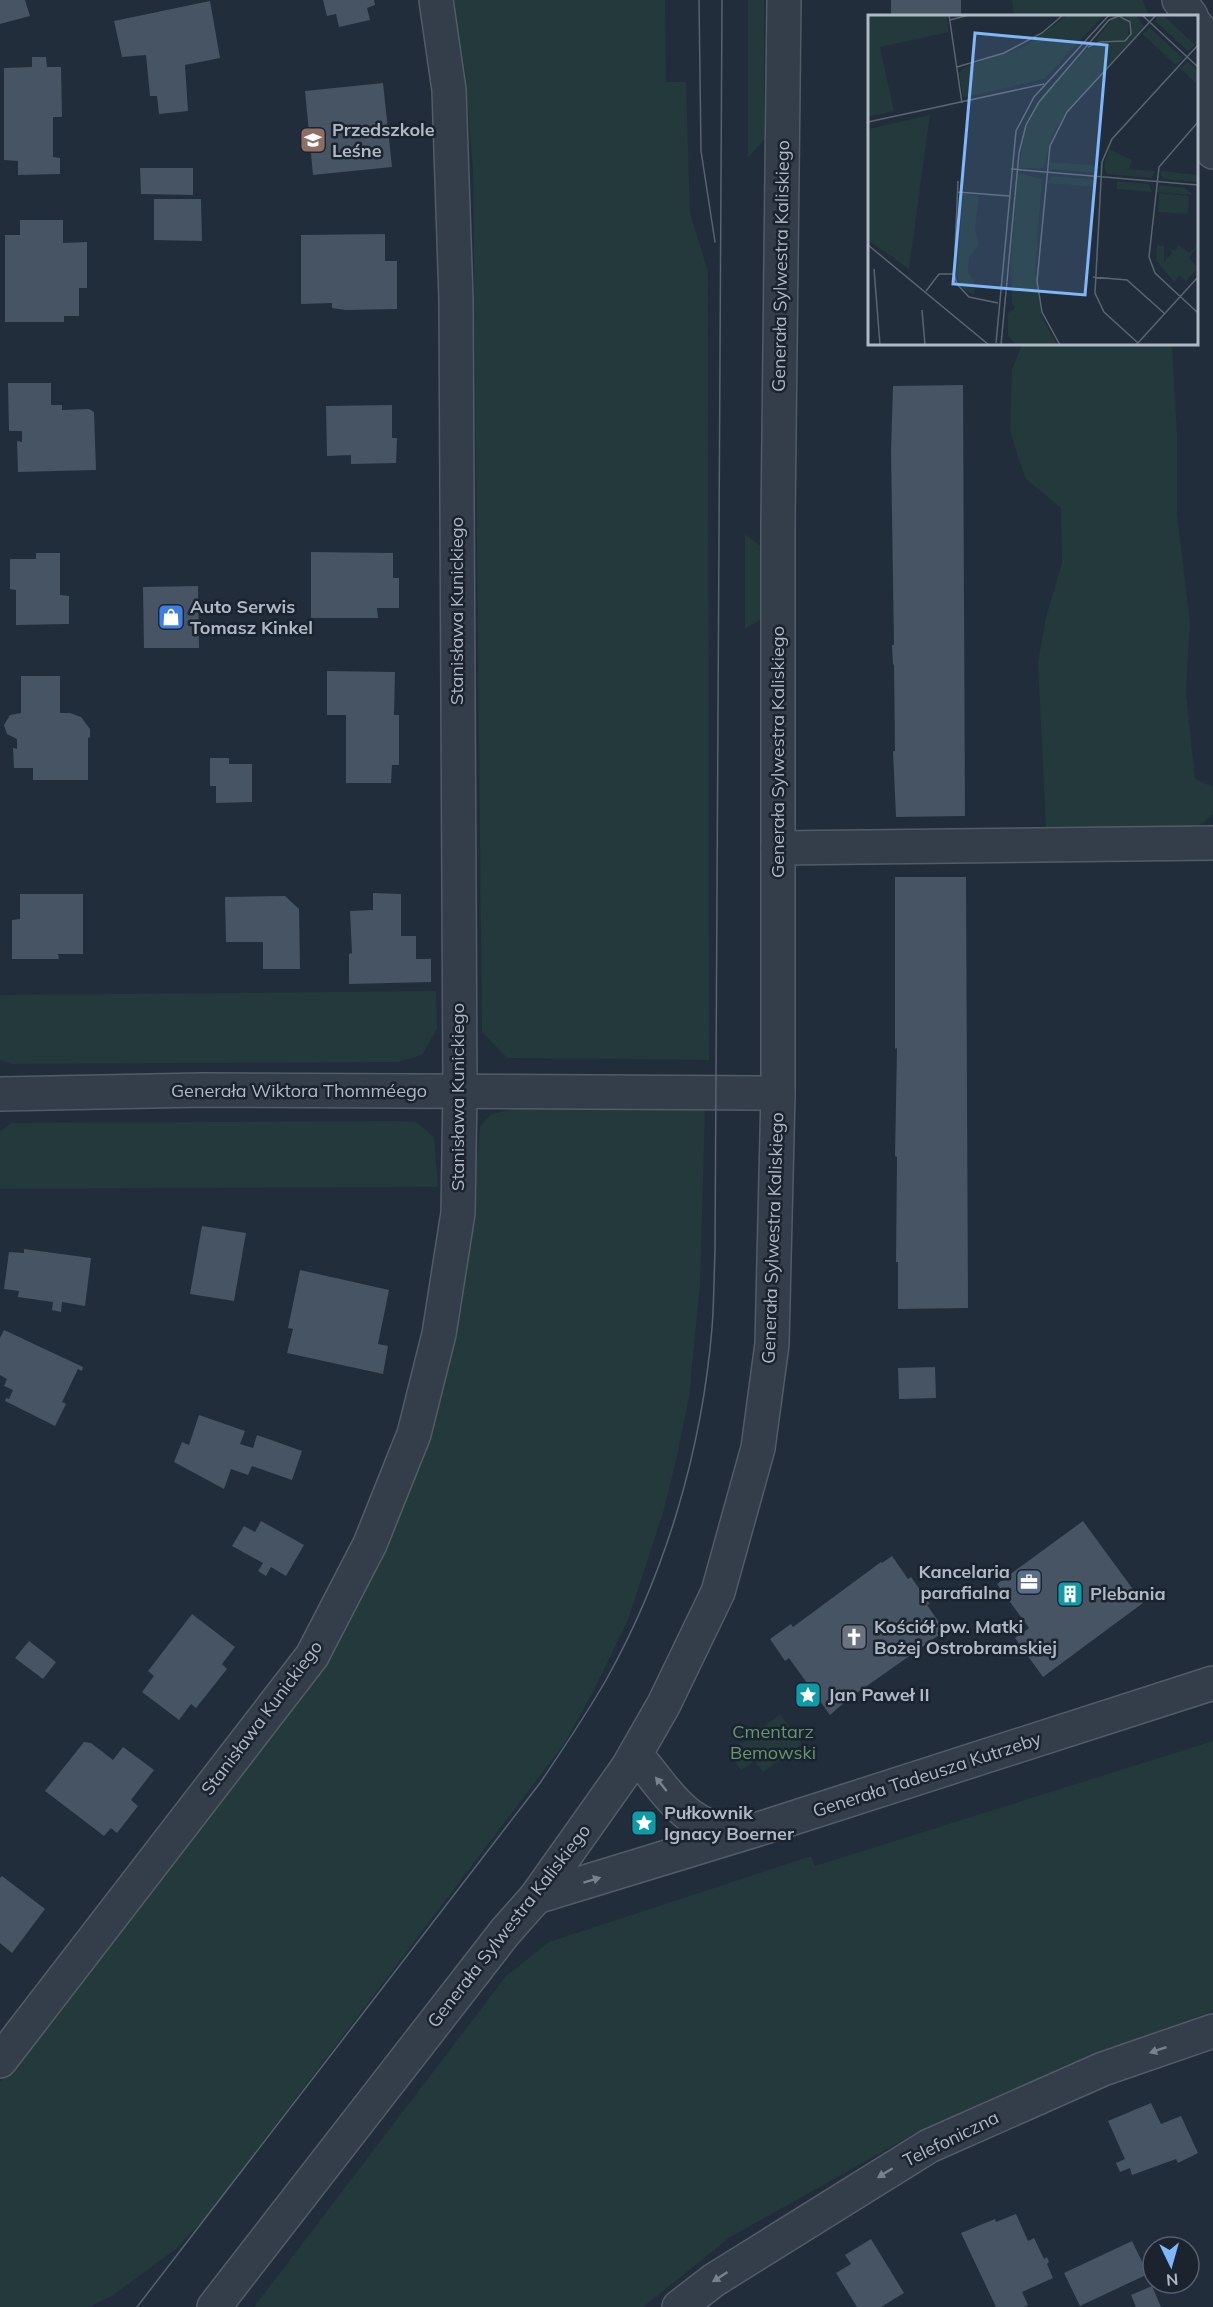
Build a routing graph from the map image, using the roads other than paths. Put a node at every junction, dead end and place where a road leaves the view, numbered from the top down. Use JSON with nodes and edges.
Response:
{"nodes":[{"id":1,"x":436,"y":0,"type":"edge"},
{"id":2,"x":784,"y":0,"type":"edge"},
{"id":3,"x":1179,"y":0,"type":"edge"},
{"id":4,"x":1190,"y":15,"type":"edge"},
{"id":5,"x":1198,"y":26,"type":"edge"},
{"id":6,"x":1211,"y":87,"type":"edge"},
{"id":7,"x":1213,"y":152,"type":"edge"},
{"id":8,"x":1213,"y":843,"type":"edge"},
{"id":9,"x":778,"y":848,"type":"junction"},
{"id":10,"x":459,"y":1091,"type":"junction"},
{"id":11,"x":778,"y":1093,"type":"junction"},
{"id":12,"x":0,"y":1094,"type":"edge"},
{"id":13,"x":1213,"y":1683,"type":"edge"},
{"id":14,"x":636,"y":1755,"type":"junction"},
{"id":15,"x":765,"y":1827,"type":"junction"},
{"id":16,"x":536,"y":1897,"type":"junction"},
{"id":17,"x":1213,"y":2031,"type":"edge"},
{"id":18,"x":0,"y":2061,"type":"edge"},
{"id":19,"x":214,"y":2307,"type":"edge"},
{"id":20,"x":679,"y":2307,"type":"edge"}],
"edges":[{"from":1,"to":10,"type":"street","name":"Stanisława Kunickiego"},
{"from":2,"to":9,"type":"street","name":"Generała Sylwestra Kaliskiego"},
{"from":3,"to":4,"type":"street"},
{"from":5,"to":6,"type":"street"},
{"from":6,"to":7,"type":"street"},
{"from":8,"to":9,"type":"street"},
{"from":9,"to":11,"type":"street","name":"Generała Sylwestra Kaliskiego"},
{"from":10,"to":11,"type":"street","name":"Generała Wiktora Thomméego"},
{"from":10,"to":12,"type":"street","name":"Generała Wiktora Thomméego"},
{"from":10,"to":18,"type":"street","name":"Stanisława Kunickiego"},
{"from":11,"to":14,"type":"street","name":"Generała Sylwestra Kaliskiego"},
{"from":13,"to":15,"type":"street","name":"Generała Tadeusza Kutrzeby"},
{"from":15,"to":14,"type":"street","one_way":true},
{"from":14,"to":16,"type":"street","name":"Generała Sylwestra Kaliskiego"},
{"from":16,"to":15,"type":"street","name":"Generała Tadeusza Kutrzeby","one_way":true},
{"from":16,"to":19,"type":"street","name":"Generała Sylwestra Kaliskiego"},
{"from":17,"to":20,"type":"street","name":"Telefoniczna","one_way":true}]}
